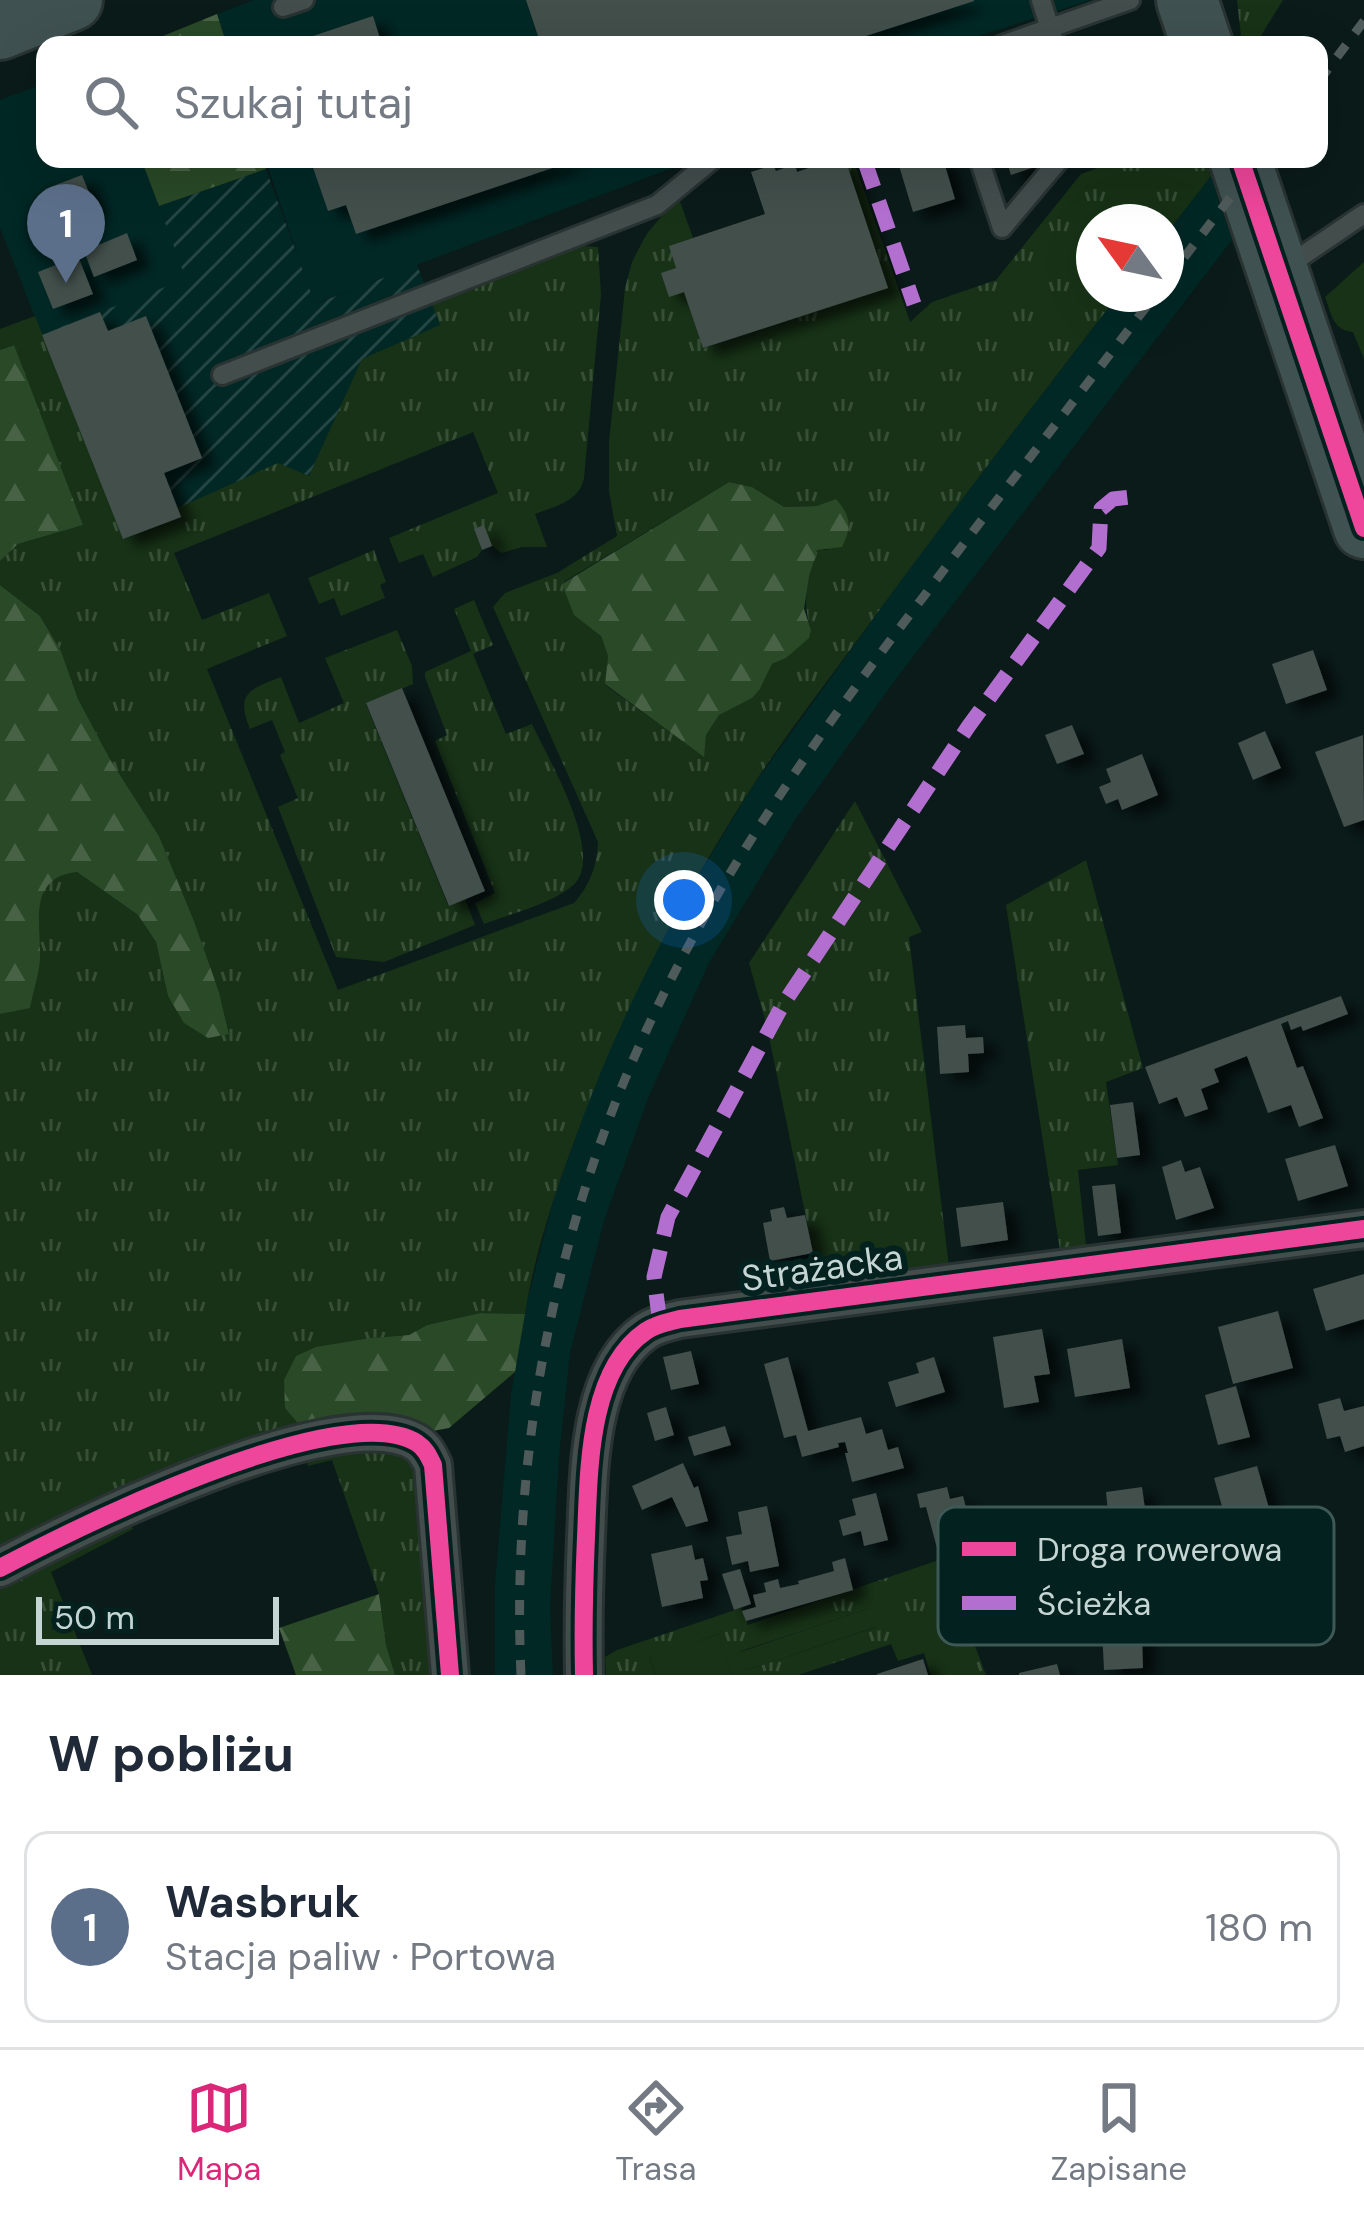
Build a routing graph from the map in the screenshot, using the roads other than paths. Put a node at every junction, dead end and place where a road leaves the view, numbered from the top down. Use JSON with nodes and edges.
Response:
{"nodes":[{"id":1,"x":72,"y":0,"type":"edge"},
{"id":2,"x":304,"y":0,"type":"edge"},
{"id":3,"x":1041,"y":0,"type":"edge"},
{"id":4,"x":1130,"y":0,"type":"edge"},
{"id":5,"x":1187,"y":0,"type":"edge"},
{"id":6,"x":283,"y":7,"type":"dead end"},
{"id":7,"x":0,"y":28,"type":"edge"},
{"id":8,"x":1053,"y":36,"type":"edge"},
{"id":9,"x":1055,"y":36,"type":"edge"},
{"id":10,"x":1199,"y":36,"type":"edge"},
{"id":11,"x":702,"y":168,"type":"edge"},
{"id":12,"x":982,"y":168,"type":"edge"},
{"id":13,"x":1052,"y":168,"type":"edge"},
{"id":14,"x":1243,"y":168,"type":"edge"},
{"id":15,"x":1364,"y":214,"type":"edge"},
{"id":16,"x":1276,"y":268,"type":"junction"},
{"id":17,"x":222,"y":374,"type":"dead end"},
{"id":18,"x":1364,"y":528,"type":"edge"},
{"id":19,"x":1364,"y":1228,"type":"edge"},
{"id":20,"x":0,"y":1568,"type":"edge"},
{"id":21,"x":450,"y":1675,"type":"edge"},
{"id":22,"x":584,"y":1675,"type":"edge"}],
"edges":[{"from":1,"to":7,"type":"main road"},
{"from":2,"to":6,"type":"lane"},
{"from":3,"to":8,"type":"lane"},
{"from":4,"to":9,"type":"lane"},
{"from":5,"to":10,"type":"main road"},
{"from":11,"to":17,"type":"lane"},
{"from":12,"to":13,"type":"lane"},
{"from":14,"to":16,"type":"main road"},
{"from":15,"to":16,"type":"lane"},
{"from":16,"to":18,"type":"main road"},
{"from":19,"to":22,"type":"street","name":"Strażacka"},
{"from":20,"to":21,"type":"street"}]}
